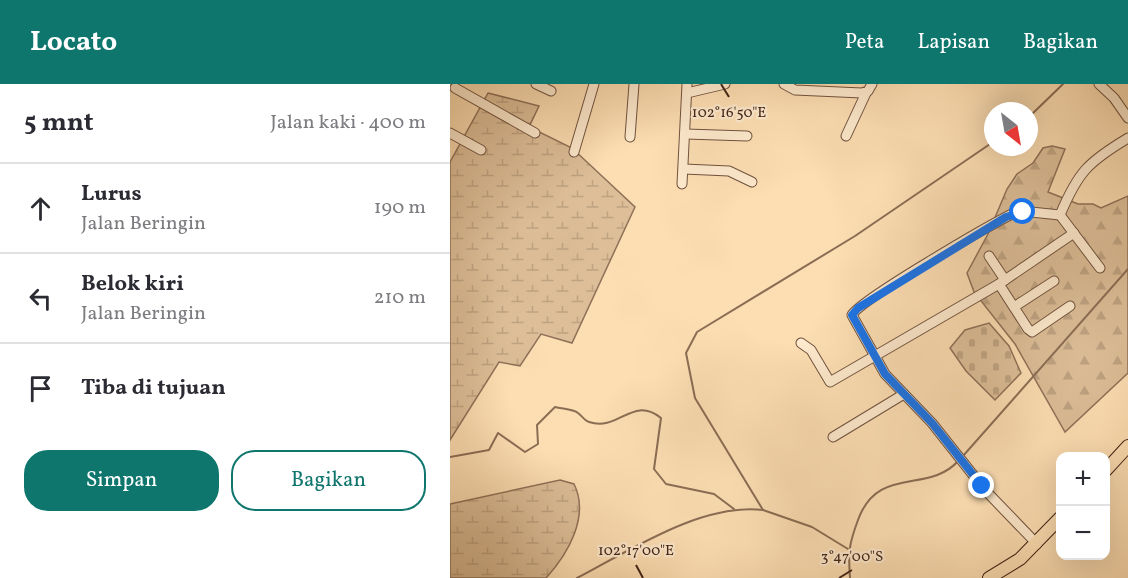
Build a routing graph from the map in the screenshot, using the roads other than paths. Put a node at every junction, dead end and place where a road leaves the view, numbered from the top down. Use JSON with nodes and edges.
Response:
{"nodes":[{"id":1,"x":536,"y":84,"type":"edge"},
{"id":2,"x":594,"y":84,"type":"edge"},
{"id":3,"x":634,"y":84,"type":"edge"},
{"id":4,"x":726,"y":84,"type":"edge"},
{"id":5,"x":872,"y":84,"type":"edge"},
{"id":6,"x":1099,"y":84,"type":"edge"},
{"id":7,"x":787,"y":85,"type":"edge"},
{"id":8,"x":454,"y":89,"type":"edge"},
{"id":9,"x":687,"y":89,"type":"edge"},
{"id":10,"x":551,"y":91,"type":"dead end"},
{"id":11,"x":866,"y":93,"type":"junction"},
{"id":12,"x":1128,"y":118,"type":"edge"},
{"id":13,"x":450,"y":133,"type":"edge"},
{"id":14,"x":535,"y":133,"type":"dead end"},
{"id":15,"x":686,"y":134,"type":"junction"},
{"id":16,"x":747,"y":136,"type":"dead end"},
{"id":17,"x":846,"y":136,"type":"dead end"},
{"id":18,"x":630,"y":137,"type":"dead end"},
{"id":19,"x":1128,"y":138,"type":"edge"},
{"id":20,"x":481,"y":150,"type":"dead end"},
{"id":21,"x":574,"y":152,"type":"dead end"},
{"id":22,"x":684,"y":169,"type":"junction"},
{"id":23,"x":752,"y":182,"type":"dead end"},
{"id":24,"x":682,"y":184,"type":"dead end"},
{"id":25,"x":1060,"y":215,"type":"junction"},
{"id":26,"x":1074,"y":233,"type":"junction"},
{"id":27,"x":989,"y":256,"type":"dead end"},
{"id":28,"x":1100,"y":268,"type":"dead end"},
{"id":29,"x":1054,"y":281,"type":"dead end"},
{"id":30,"x":1002,"y":282,"type":"junction"},
{"id":31,"x":1070,"y":306,"type":"dead end"},
{"id":32,"x":1014,"y":307,"type":"junction"},
{"id":33,"x":801,"y":343,"type":"dead end"},
{"id":34,"x":874,"y":357,"type":"junction"},
{"id":35,"x":904,"y":394,"type":"junction"},
{"id":36,"x":833,"y":437,"type":"dead end"},
{"id":37,"x":1128,"y":446,"type":"edge"},
{"id":38,"x":1110,"y":466,"type":"edge"},
{"id":39,"x":1056,"y":523,"type":"edge"},
{"id":40,"x":1037,"y":544,"type":"junction"},
{"id":41,"x":989,"y":578,"type":"edge"}],
"edges":[{"from":1,"to":10,"type":"street"},
{"from":2,"to":21,"type":"street"},
{"from":3,"to":18,"type":"street"},
{"from":4,"to":9,"type":"street"},
{"from":5,"to":11,"type":"street"},
{"from":6,"to":12,"type":"street"},
{"from":7,"to":11,"type":"street"},
{"from":8,"to":14,"type":"street"},
{"from":9,"to":15,"type":"street"},
{"from":11,"to":17,"type":"street"},
{"from":13,"to":20,"type":"street"},
{"from":15,"to":16,"type":"street"},
{"from":15,"to":22,"type":"street"},
{"from":19,"to":25,"type":"street"},
{"from":22,"to":23,"type":"street"},
{"from":22,"to":24,"type":"street"},
{"from":25,"to":26,"type":"street"},
{"from":25,"to":34,"type":"street"},
{"from":26,"to":28,"type":"street"},
{"from":26,"to":30,"type":"street"},
{"from":27,"to":30,"type":"street"},
{"from":29,"to":32,"type":"street"},
{"from":30,"to":32,"type":"street"},
{"from":30,"to":34,"type":"street"},
{"from":31,"to":32,"type":"street"},
{"from":33,"to":34,"type":"street"},
{"from":34,"to":35,"type":"street"},
{"from":35,"to":36,"type":"street"},
{"from":35,"to":40,"type":"street"},
{"from":37,"to":38,"type":"main road"},
{"from":39,"to":40,"type":"main road"},
{"from":40,"to":41,"type":"main road"}]}
